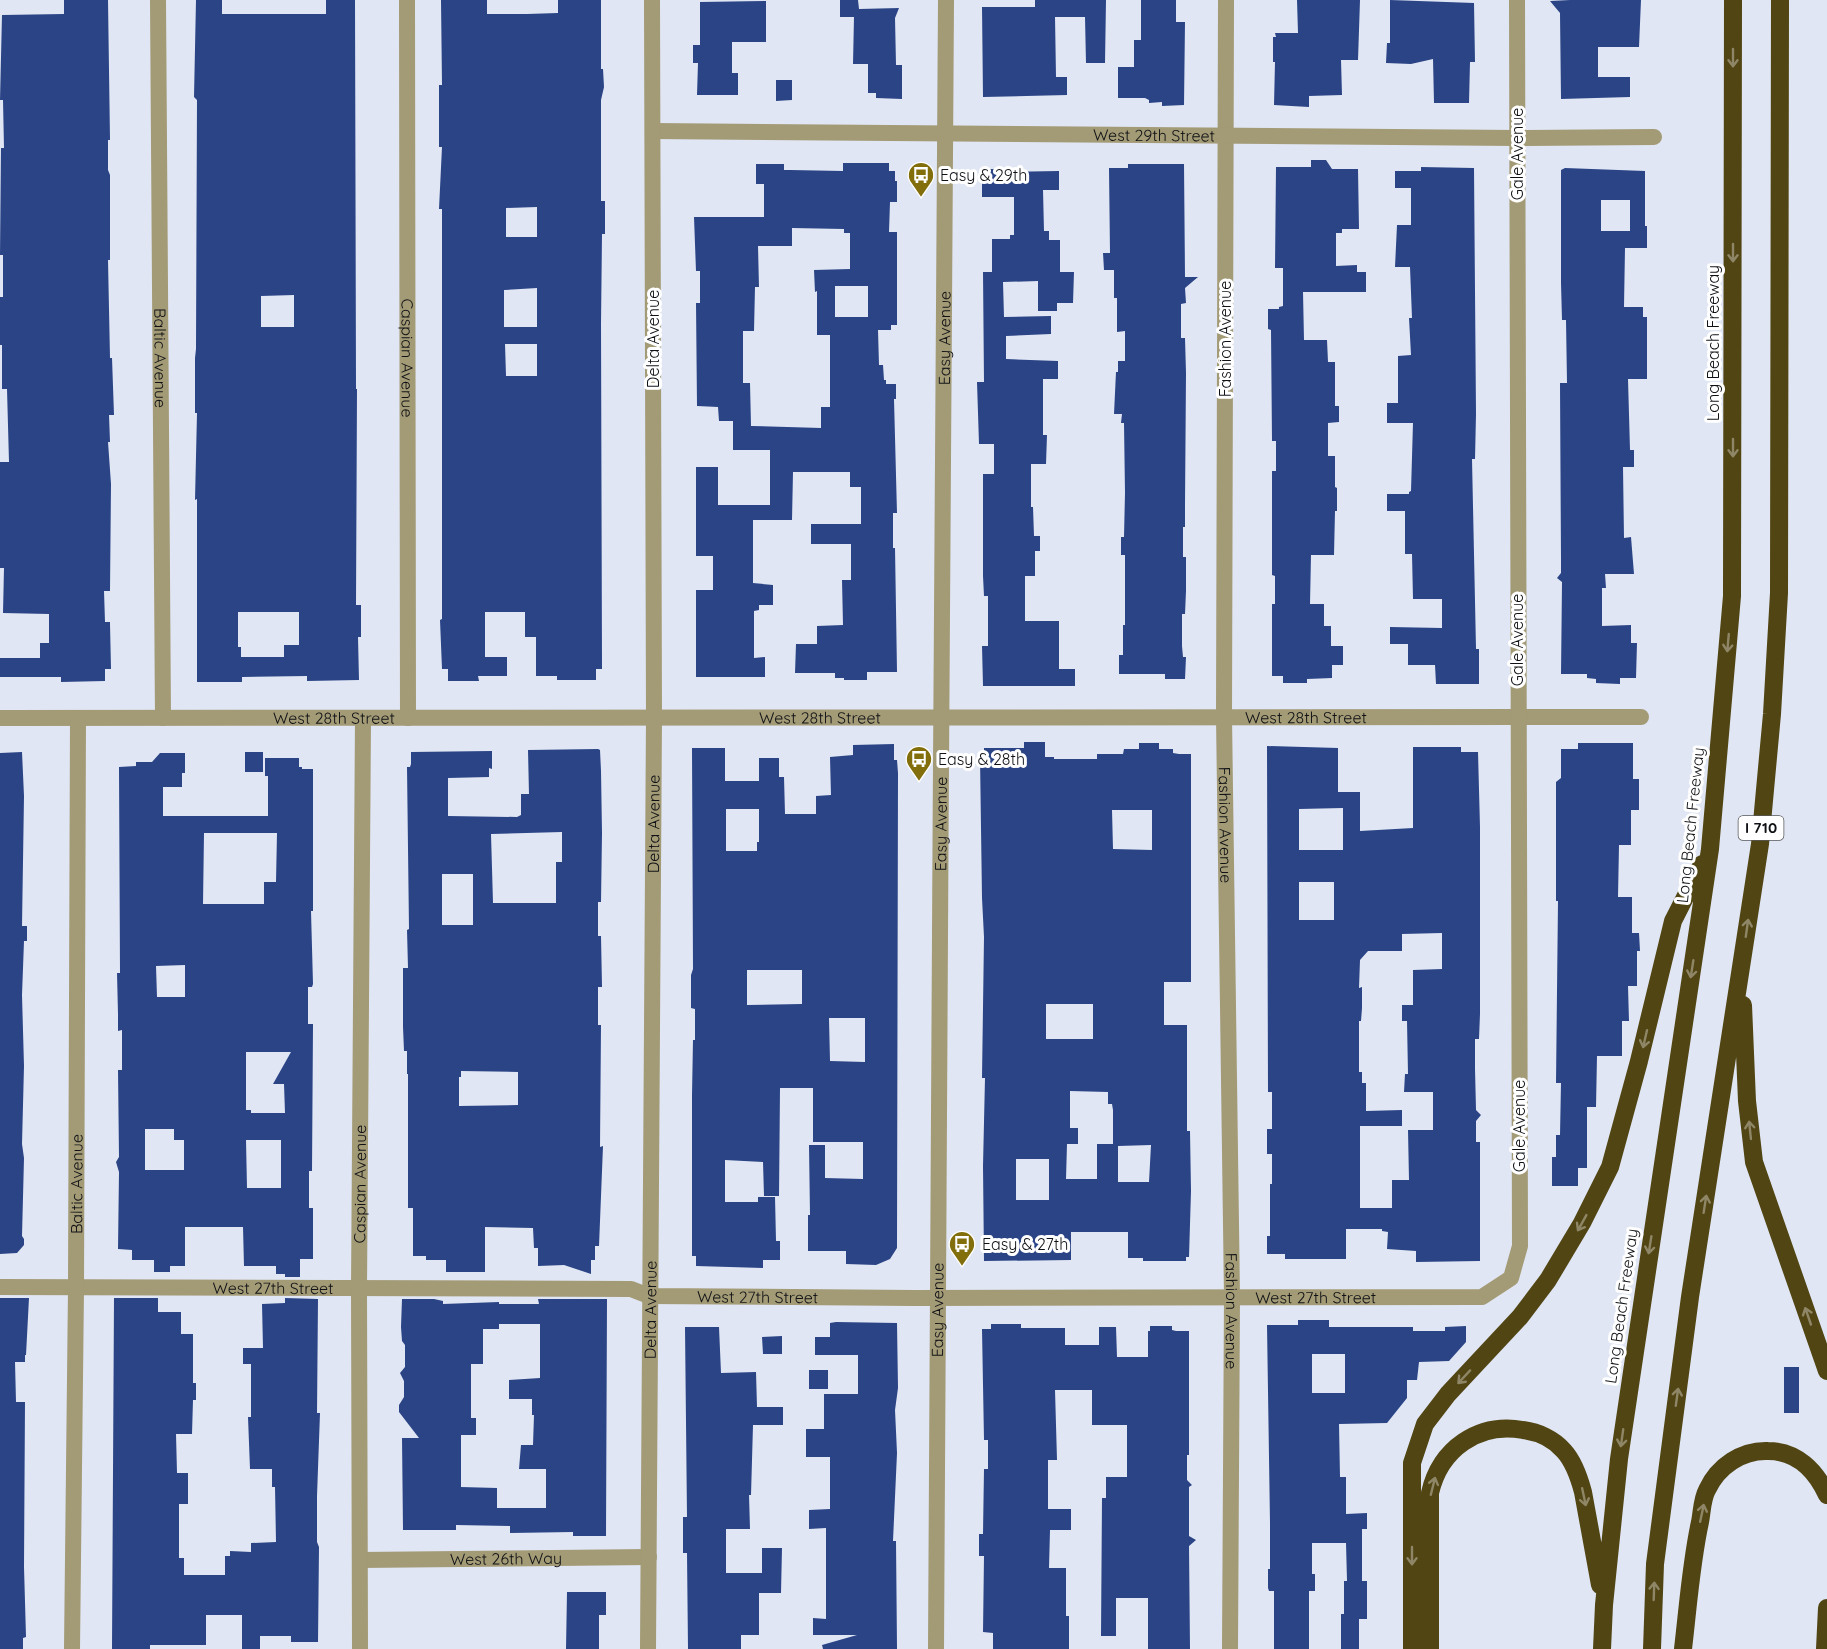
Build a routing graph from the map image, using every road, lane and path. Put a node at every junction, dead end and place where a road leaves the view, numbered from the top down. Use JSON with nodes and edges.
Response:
{"nodes":[{"id":1,"x":158,"y":0,"type":"edge"},
{"id":2,"x":407,"y":0,"type":"edge"},
{"id":3,"x":652,"y":0,"type":"edge"},
{"id":4,"x":946,"y":0,"type":"edge"},
{"id":5,"x":1226,"y":0,"type":"edge"},
{"id":6,"x":1516,"y":0,"type":"edge"},
{"id":7,"x":1732,"y":0,"type":"edge"},
{"id":8,"x":1780,"y":0,"type":"edge"},
{"id":9,"x":653,"y":131,"type":"junction"},
{"id":10,"x":945,"y":133,"type":"junction"},
{"id":11,"x":1225,"y":136,"type":"junction"},
{"id":12,"x":1517,"y":138,"type":"junction"},
{"id":13,"x":1654,"y":138,"type":"dead end"},
{"id":14,"x":654,"y":717,"type":"junction"},
{"id":15,"x":942,"y":717,"type":"junction"},
{"id":16,"x":1224,"y":717,"type":"junction"},
{"id":17,"x":1517,"y":717,"type":"junction"},
{"id":18,"x":1641,"y":717,"type":"dead end"},
{"id":19,"x":0,"y":718,"type":"edge"},
{"id":20,"x":78,"y":718,"type":"junction"},
{"id":21,"x":163,"y":718,"type":"junction"},
{"id":22,"x":363,"y":718,"type":"junction"},
{"id":23,"x":408,"y":718,"type":"junction"},
{"id":24,"x":1710,"y":849,"type":"junction"},
{"id":25,"x":1742,"y":964,"type":"junction"},
{"id":26,"x":1511,"y":1278,"type":"joint"},
{"id":27,"x":0,"y":1287,"type":"edge"},
{"id":28,"x":76,"y":1288,"type":"junction"},
{"id":29,"x":359,"y":1288,"type":"junction"},
{"id":30,"x":649,"y":1296,"type":"junction"},
{"id":31,"x":1232,"y":1297,"type":"junction"},
{"id":32,"x":936,"y":1298,"type":"junction"},
{"id":33,"x":1827,"y":1371,"type":"edge"},
{"id":34,"x":1827,"y":1495,"type":"edge"},
{"id":35,"x":650,"y":1557,"type":"junction"},
{"id":36,"x":360,"y":1560,"type":"junction"},
{"id":37,"x":1604,"y":1605,"type":"junction"},
{"id":38,"x":1827,"y":1608,"type":"edge"},
{"id":39,"x":72,"y":1649,"type":"edge"},
{"id":40,"x":360,"y":1649,"type":"edge"},
{"id":41,"x":648,"y":1649,"type":"edge"},
{"id":42,"x":936,"y":1649,"type":"edge"},
{"id":43,"x":1230,"y":1649,"type":"edge"},
{"id":44,"x":1412,"y":1649,"type":"edge"},
{"id":45,"x":1430,"y":1649,"type":"edge"},
{"id":46,"x":1602,"y":1649,"type":"edge"},
{"id":47,"x":1652,"y":1649,"type":"edge"},
{"id":48,"x":1683,"y":1649,"type":"edge"},
{"id":49,"x":1825,"y":1649,"type":"edge"}],
"edges":[{"from":1,"to":21,"type":"street","name":"Baltic Avenue"},
{"from":2,"to":23,"type":"street","name":"Caspian Avenue"},
{"from":3,"to":9,"type":"street","name":"Delta Avenue"},
{"from":4,"to":10,"type":"street","name":"Easy Avenue"},
{"from":5,"to":11,"type":"street","name":"Fashion Avenue"},
{"from":6,"to":12,"type":"street","name":"Gale Avenue"},
{"from":7,"to":24,"type":"highway","name":"Long Beach Freeway","one_way":true},
{"from":25,"to":8,"type":"highway","number":"I 710","one_way":true},
{"from":9,"to":10,"type":"street","name":"West 29th Street"},
{"from":9,"to":14,"type":"street","name":"Delta Avenue"},
{"from":10,"to":11,"type":"street","name":"West 29th Street"},
{"from":10,"to":15,"type":"street","name":"Easy Avenue"},
{"from":11,"to":12,"type":"street","name":"West 29th Street"},
{"from":11,"to":16,"type":"street","name":"Fashion Avenue"},
{"from":12,"to":13,"type":"street","name":"West 29th Street"},
{"from":12,"to":17,"type":"street","name":"Gale Avenue"},
{"from":14,"to":15,"type":"street","name":"West 28th Street"},
{"from":14,"to":23,"type":"street","name":"West 28th Street"},
{"from":14,"to":30,"type":"street","name":"Delta Avenue"},
{"from":15,"to":16,"type":"street","name":"West 28th Street"},
{"from":15,"to":32,"type":"street","name":"Easy Avenue"},
{"from":16,"to":17,"type":"street","name":"West 28th Street"},
{"from":16,"to":31,"type":"street","name":"Fashion Avenue"},
{"from":17,"to":18,"type":"street","name":"West 28th Street"},
{"from":17,"to":26,"type":"street","name":"Gale Avenue"},
{"from":19,"to":20,"type":"street","name":"West 28th Street"},
{"from":20,"to":21,"type":"street","name":"West 28th Street"},
{"from":20,"to":28,"type":"street","name":"Baltic Avenue"},
{"from":21,"to":22,"type":"street","name":"West 28th Street"},
{"from":22,"to":23,"type":"street","name":"West 28th Street"},
{"from":22,"to":29,"type":"street","name":"Caspian Avenue"},
{"from":24,"to":37,"type":"highway","name":"Long Beach Freeway","one_way":true},
{"from":24,"to":44,"type":"highway","one_way":true},
{"from":33,"to":25,"type":"highway","one_way":true},
{"from":47,"to":25,"type":"highway","number":"I 710","one_way":true},
{"from":26,"to":31,"type":"street","name":"West 27th Street"},
{"from":27,"to":28,"type":"street","name":"West 27th Street"},
{"from":28,"to":29,"type":"street","name":"West 27th Street"},
{"from":28,"to":39,"type":"street","name":"Baltic Avenue"},
{"from":29,"to":30,"type":"street","name":"West 27th Street"},
{"from":29,"to":36,"type":"street","name":"Caspian Avenue"},
{"from":30,"to":32,"type":"street","name":"West 27th Street"},
{"from":30,"to":35,"type":"street","name":"Delta Avenue"},
{"from":31,"to":32,"type":"street","name":"West 27th Street"},
{"from":31,"to":43,"type":"street","name":"Fashion Avenue"},
{"from":32,"to":42,"type":"street","name":"Easy Avenue"},
{"from":48,"to":34,"type":"highway","one_way":true},
{"from":35,"to":36,"type":"street","name":"West 26th Way"},
{"from":35,"to":41,"type":"street","name":"Delta Avenue"},
{"from":36,"to":40,"type":"street","name":"Caspian Avenue"},
{"from":45,"to":37,"type":"highway","one_way":true},
{"from":37,"to":46,"type":"highway","name":"Long Beach Freeway"},
{"from":38,"to":49,"type":"highway"}]}
